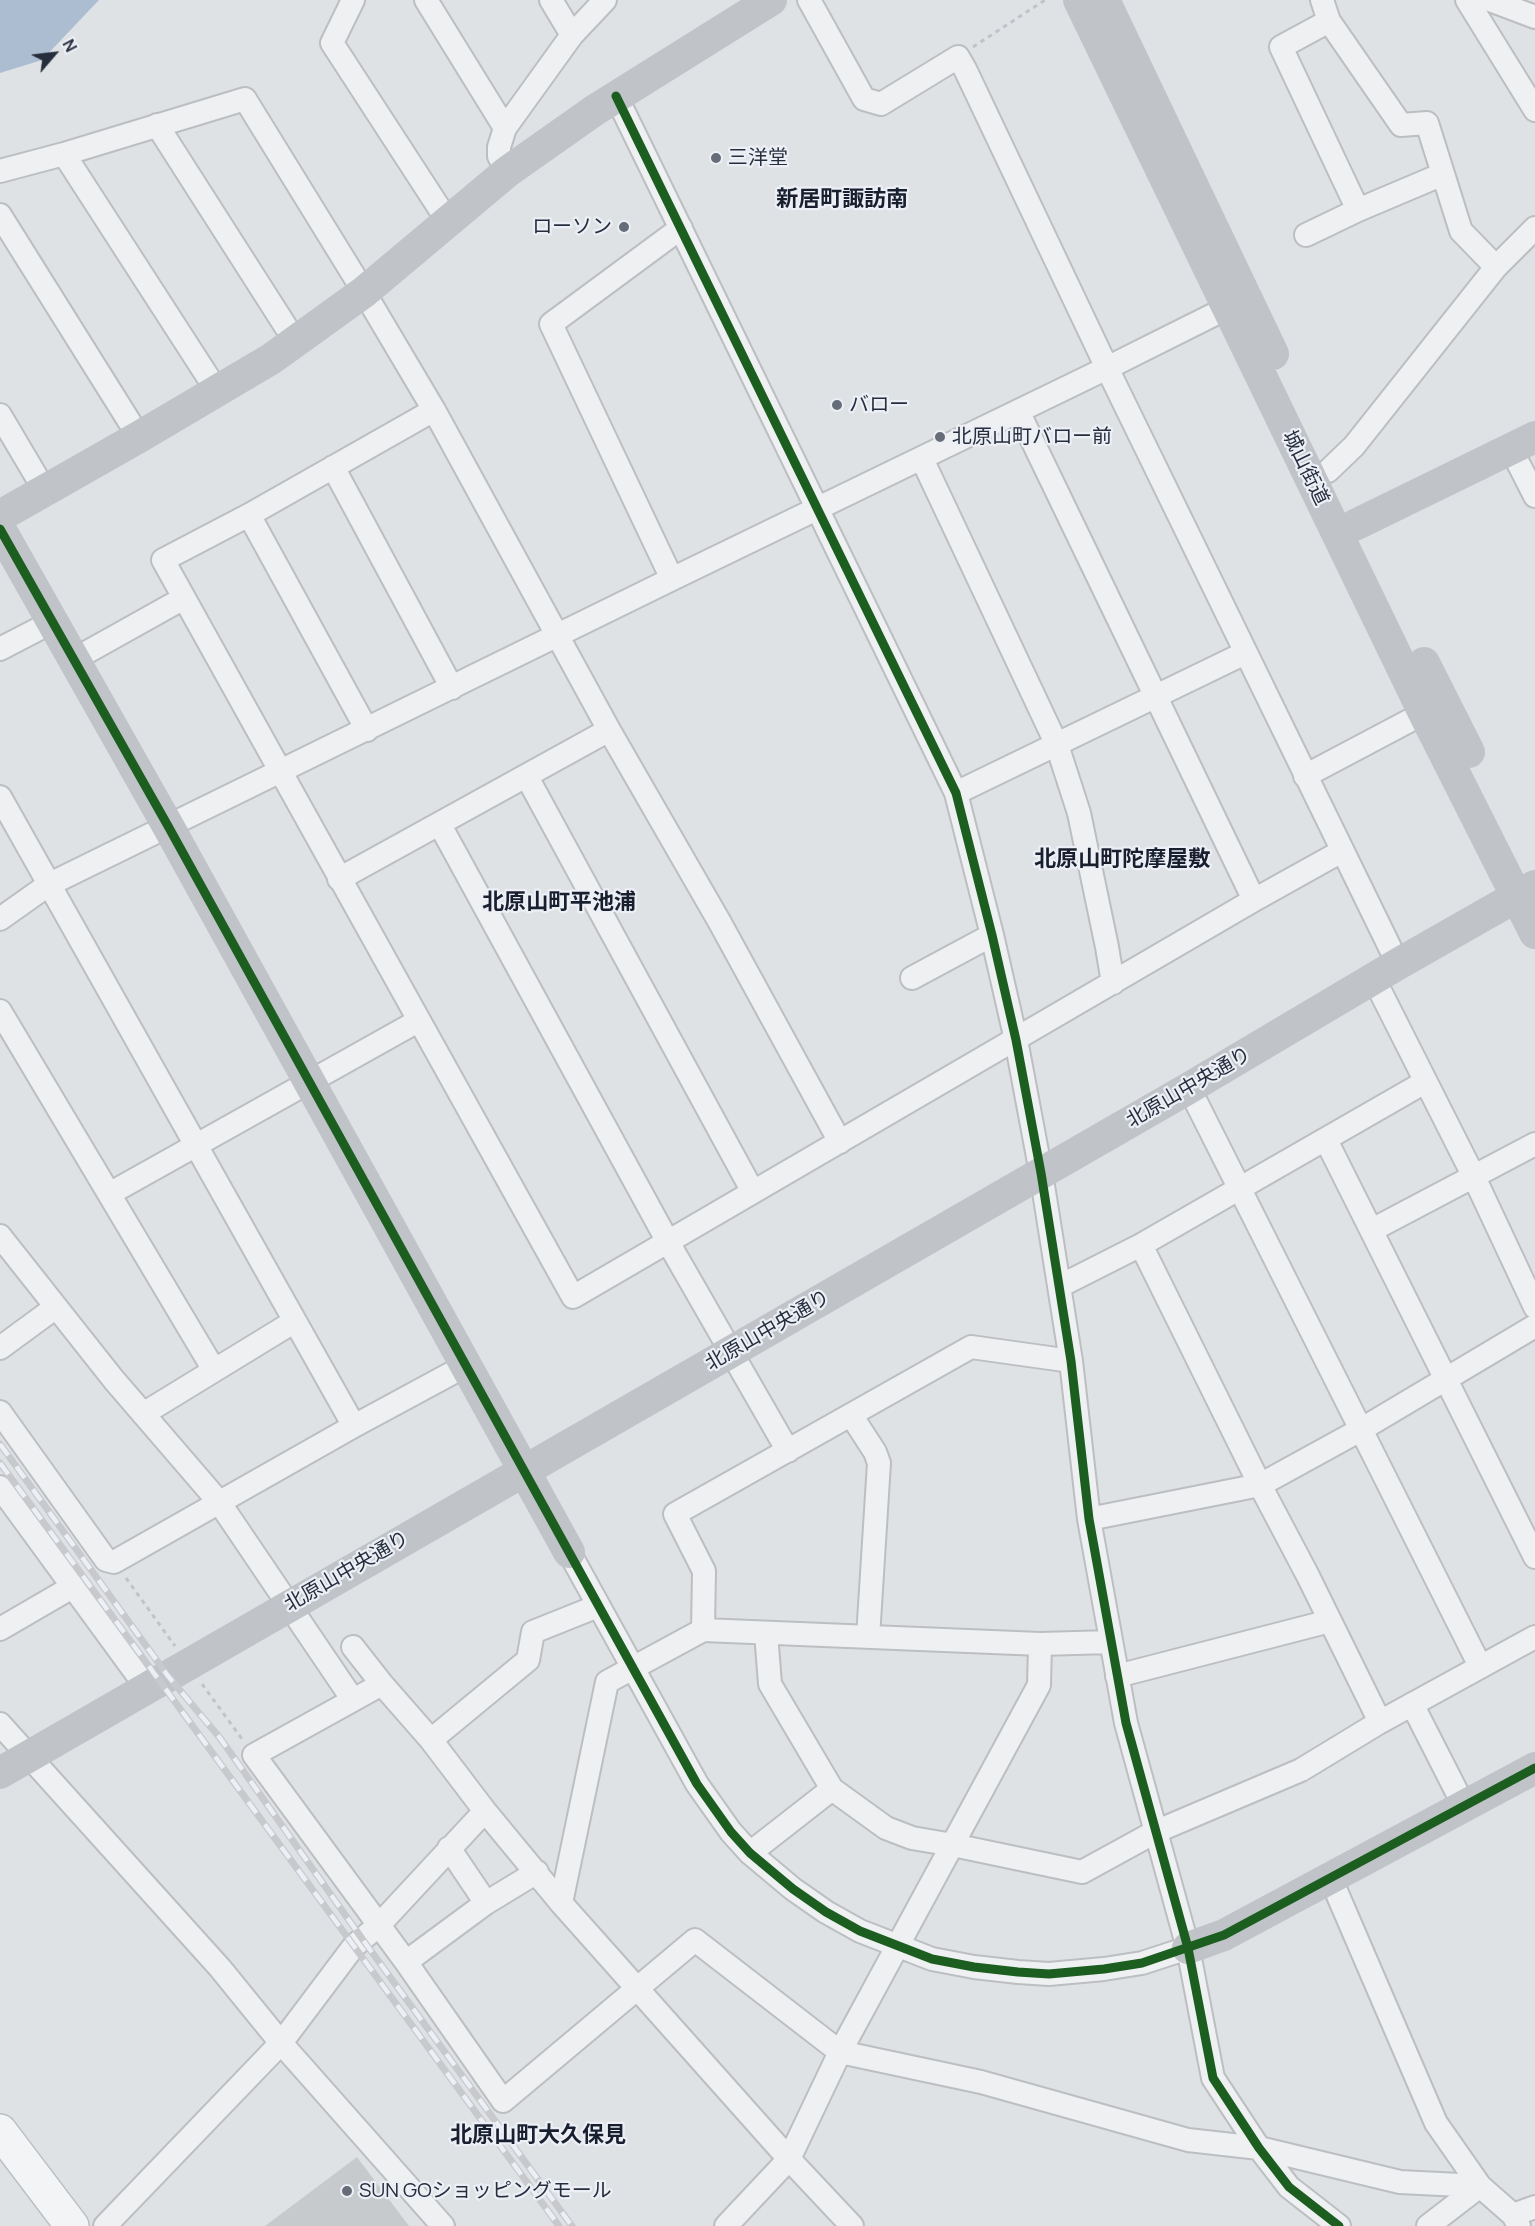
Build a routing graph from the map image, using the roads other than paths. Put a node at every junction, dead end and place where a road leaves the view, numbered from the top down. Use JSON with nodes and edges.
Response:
{"nodes":[{"id":1,"x":353,"y":0,"type":"edge"},
{"id":2,"x":426,"y":0,"type":"edge"},
{"id":3,"x":551,"y":0,"type":"edge"},
{"id":4,"x":605,"y":0,"type":"edge"},
{"id":5,"x":771,"y":0,"type":"edge"},
{"id":6,"x":809,"y":0,"type":"edge"},
{"id":7,"x":1079,"y":0,"type":"edge"},
{"id":8,"x":1104,"y":0,"type":"edge"},
{"id":9,"x":1467,"y":0,"type":"edge"},
{"id":10,"x":1490,"y":0,"type":"edge"},
{"id":11,"x":1326,"y":11,"type":"edge"},
{"id":12,"x":1535,"y":17,"type":"edge"},
{"id":13,"x":572,"y":35,"type":"junction"},
{"id":14,"x":616,"y":96,"type":"junction"},
{"id":15,"x":1535,"y":110,"type":"edge"},
{"id":16,"x":157,"y":125,"type":"junction"},
{"id":17,"x":505,"y":129,"type":"junction"},
{"id":18,"x":64,"y":154,"type":"junction"},
{"id":19,"x":0,"y":171,"type":"edge"},
{"id":20,"x":507,"y":172,"type":"junction"},
{"id":21,"x":1443,"y":174,"type":"junction"},
{"id":22,"x":1358,"y":210,"type":"junction"},
{"id":23,"x":0,"y":215,"type":"edge"},
{"id":24,"x":447,"y":220,"type":"junction"},
{"id":25,"x":681,"y":228,"type":"junction"},
{"id":26,"x":1535,"y":228,"type":"edge"},
{"id":27,"x":1306,"y":235,"type":"dead end"},
{"id":28,"x":1497,"y":267,"type":"junction"},
{"id":29,"x":364,"y":292,"type":"junction"},
{"id":30,"x":1227,"y":308,"type":"junction"},
{"id":31,"x":295,"y":341,"type":"junction"},
{"id":32,"x":1107,"y":368,"type":"junction"},
{"id":33,"x":217,"y":391,"type":"junction"},
{"id":34,"x":434,"y":410,"type":"junction"},
{"id":35,"x":1017,"y":411,"type":"junction"},
{"id":36,"x":0,"y":415,"type":"edge"},
{"id":37,"x":139,"y":437,"type":"junction"},
{"id":38,"x":1523,"y":443,"type":"edge"},
{"id":39,"x":922,"y":459,"type":"junction"},
{"id":40,"x":333,"y":467,"type":"junction"},
{"id":41,"x":1329,"y":471,"type":"junction"},
{"id":42,"x":45,"y":490,"type":"junction"},
{"id":43,"x":1535,"y":496,"type":"edge"},
{"id":44,"x":818,"y":508,"type":"junction"},
{"id":45,"x":249,"y":515,"type":"junction"},
{"id":46,"x":0,"y":516,"type":"edge"},
{"id":47,"x":1355,"y":525,"type":"junction"},
{"id":48,"x":0,"y":529,"type":"edge"},
{"id":49,"x":672,"y":579,"type":"junction"},
{"id":50,"x":184,"y":598,"type":"junction"},
{"id":51,"x":52,"y":622,"type":"junction"},
{"id":52,"x":558,"y":636,"type":"junction"},
{"id":53,"x":0,"y":649,"type":"edge"},
{"id":54,"x":1245,"y":653,"type":"junction"},
{"id":55,"x":73,"y":660,"type":"junction"},
{"id":56,"x":452,"y":688,"type":"junction"},
{"id":57,"x":1155,"y":695,"type":"junction"},
{"id":58,"x":1424,"y":713,"type":"junction"},
{"id":59,"x":367,"y":730,"type":"junction"},
{"id":60,"x":609,"y":730,"type":"junction"},
{"id":61,"x":1057,"y":746,"type":"junction"},
{"id":62,"x":282,"y":772,"type":"junction"},
{"id":63,"x":1305,"y":776,"type":"junction"},
{"id":64,"x":527,"y":777,"type":"junction"},
{"id":65,"x":956,"y":793,"type":"junction"},
{"id":66,"x":0,"y":797,"type":"edge"},
{"id":67,"x":440,"y":825,"type":"junction"},
{"id":68,"x":168,"y":826,"type":"junction"},
{"id":69,"x":1342,"y":851,"type":"junction"},
{"id":70,"x":339,"y":879,"type":"junction"},
{"id":71,"x":48,"y":885,"type":"junction"},
{"id":72,"x":1529,"y":889,"type":"edge"},
{"id":73,"x":1254,"y":900,"type":"junction"},
{"id":74,"x":0,"y":919,"type":"edge"},
{"id":75,"x":1535,"y":933,"type":"edge"},
{"id":76,"x":992,"y":935,"type":"junction"},
{"id":77,"x":1386,"y":972,"type":"junction"},
{"id":78,"x":912,"y":978,"type":"dead end"},
{"id":79,"x":1113,"y":983,"type":"junction"},
{"id":80,"x":0,"y":1011,"type":"edge"},
{"id":81,"x":418,"y":1021,"type":"junction"},
{"id":82,"x":1016,"y":1040,"type":"junction"},
{"id":83,"x":309,"y":1081,"type":"junction"},
{"id":84,"x":1425,"y":1082,"type":"junction"},
{"id":85,"x":1189,"y":1088,"type":"junction"},
{"id":86,"x":1326,"y":1140,"type":"junction"},
{"id":87,"x":840,"y":1142,"type":"junction"},
{"id":88,"x":196,"y":1144,"type":"junction"},
{"id":89,"x":1535,"y":1144,"type":"edge"},
{"id":90,"x":1041,"y":1173,"type":"junction"},
{"id":91,"x":1474,"y":1177,"type":"junction"},
{"id":92,"x":1240,"y":1188,"type":"junction"},
{"id":93,"x":753,"y":1192,"type":"junction"},
{"id":94,"x":109,"y":1194,"type":"junction"},
{"id":95,"x":1372,"y":1230,"type":"junction"},
{"id":96,"x":0,"y":1236,"type":"edge"},
{"id":97,"x":668,"y":1242,"type":"junction"},
{"id":98,"x":1141,"y":1245,"type":"junction"},
{"id":99,"x":1060,"y":1286,"type":"junction"},
{"id":100,"x":56,"y":1307,"type":"junction"},
{"id":101,"x":1535,"y":1307,"type":"edge"},
{"id":102,"x":295,"y":1321,"type":"junction"},
{"id":103,"x":1535,"y":1326,"type":"edge"},
{"id":104,"x":0,"y":1348,"type":"edge"},
{"id":105,"x":731,"y":1352,"type":"junction"},
{"id":106,"x":1071,"y":1361,"type":"junction"},
{"id":107,"x":465,"y":1366,"type":"junction"},
{"id":108,"x":214,"y":1370,"type":"junction"},
{"id":109,"x":1446,"y":1378,"type":"junction"},
{"id":110,"x":0,"y":1412,"type":"edge"},
{"id":111,"x":143,"y":1414,"type":"junction"},
{"id":112,"x":851,"y":1415,"type":"junction"},
{"id":113,"x":354,"y":1426,"type":"junction"},
{"id":114,"x":1362,"y":1429,"type":"junction"},
{"id":115,"x":788,"y":1450,"type":"junction"},
{"id":116,"x":524,"y":1471,"type":"junction"},
{"id":117,"x":1260,"y":1485,"type":"junction"},
{"id":118,"x":0,"y":1487,"type":"edge"},
{"id":119,"x":219,"y":1502,"type":"junction"},
{"id":120,"x":1089,"y":1519,"type":"junction"},
{"id":121,"x":569,"y":1552,"type":"joint"},
{"id":122,"x":1535,"y":1557,"type":"edge"},
{"id":123,"x":74,"y":1586,"type":"junction"},
{"id":124,"x":288,"y":1606,"type":"junction"},
{"id":125,"x":598,"y":1606,"type":"junction"},
{"id":126,"x":1330,"y":1621,"type":"junction"},
{"id":127,"x":0,"y":1629,"type":"edge"},
{"id":128,"x":703,"y":1630,"type":"junction"},
{"id":129,"x":766,"y":1633,"type":"junction"},
{"id":130,"x":868,"y":1637,"type":"junction"},
{"id":131,"x":1535,"y":1637,"type":"edge"},
{"id":132,"x":1111,"y":1642,"type":"junction"},
{"id":133,"x":1040,"y":1644,"type":"junction"},
{"id":134,"x":353,"y":1647,"type":"dead end"},
{"id":135,"x":1480,"y":1666,"type":"junction"},
{"id":136,"x":631,"y":1668,"type":"junction"},
{"id":137,"x":1117,"y":1676,"type":"junction"},
{"id":138,"x":382,"y":1684,"type":"junction"},
{"id":139,"x":147,"y":1688,"type":"junction"},
{"id":140,"x":353,"y":1700,"type":"junction"},
{"id":141,"x":1412,"y":1704,"type":"junction"},
{"id":142,"x":1380,"y":1722,"type":"junction"},
{"id":143,"x":0,"y":1724,"type":"edge"},
{"id":144,"x":431,"y":1740,"type":"junction"},
{"id":145,"x":28,"y":1757,"type":"junction"},
{"id":146,"x":1535,"y":1768,"type":"edge"},
{"id":147,"x":0,"y":1773,"type":"edge"},
{"id":148,"x":831,"y":1789,"type":"junction"},
{"id":149,"x":1464,"y":1806,"type":"junction"},
{"id":150,"x":485,"y":1810,"type":"junction"},
{"id":151,"x":1155,"y":1832,"type":"junction"},
{"id":152,"x":953,"y":1845,"type":"junction"},
{"id":153,"x":449,"y":1848,"type":"junction"},
{"id":154,"x":750,"y":1853,"type":"junction"},
{"id":155,"x":537,"y":1872,"type":"junction"},
{"id":156,"x":1330,"y":1877,"type":"junction"},
{"id":157,"x":486,"y":1903,"type":"junction"},
{"id":158,"x":561,"y":1903,"type":"junction"},
{"id":159,"x":379,"y":1925,"type":"junction"},
{"id":160,"x":898,"y":1946,"type":"junction"},
{"id":161,"x":1188,"y":1948,"type":"junction"},
{"id":162,"x":406,"y":1962,"type":"junction"},
{"id":163,"x":636,"y":1988,"type":"junction"},
{"id":164,"x":281,"y":2043,"type":"junction"},
{"id":165,"x":840,"y":2052,"type":"junction"},
{"id":166,"x":0,"y":2131,"type":"edge"},
{"id":167,"x":1259,"y":2148,"type":"junction"},
{"id":168,"x":789,"y":2159,"type":"junction"},
{"id":169,"x":1480,"y":2186,"type":"junction"},
{"id":170,"x":1535,"y":2207,"type":"edge"},
{"id":171,"x":1516,"y":2221,"type":"edge"},
{"id":172,"x":72,"y":2226,"type":"edge"},
{"id":173,"x":105,"y":2226,"type":"edge"},
{"id":174,"x":443,"y":2226,"type":"edge"},
{"id":175,"x":726,"y":2226,"type":"edge"},
{"id":176,"x":852,"y":2226,"type":"edge"},
{"id":177,"x":1339,"y":2226,"type":"edge"},
{"id":178,"x":1428,"y":2226,"type":"edge"}],
"edges":[{"from":1,"to":24,"type":"street"},
{"from":2,"to":17,"type":"street"},
{"from":3,"to":13,"type":"street"},
{"from":4,"to":13,"type":"street"},
{"from":5,"to":14,"type":"street"},
{"from":6,"to":32,"type":"street"},
{"from":7,"to":30,"type":"street","name":"城山街道"},
{"from":8,"to":41,"type":"street","name":"城山街道"},
{"from":9,"to":15,"type":"street"},
{"from":10,"to":12,"type":"street"},
{"from":11,"to":21,"type":"street"},
{"from":11,"to":22,"type":"street"},
{"from":13,"to":17,"type":"street"},
{"from":14,"to":20,"type":"street"},
{"from":14,"to":25,"type":"street"},
{"from":16,"to":18,"type":"street"},
{"from":16,"to":29,"type":"street"},
{"from":16,"to":31,"type":"street"},
{"from":17,"to":20,"type":"street"},
{"from":18,"to":19,"type":"street"},
{"from":18,"to":33,"type":"street"},
{"from":20,"to":24,"type":"street"},
{"from":21,"to":22,"type":"street"},
{"from":21,"to":28,"type":"street"},
{"from":22,"to":27,"type":"street"},
{"from":23,"to":37,"type":"street"},
{"from":24,"to":29,"type":"street"},
{"from":25,"to":44,"type":"street"},
{"from":25,"to":49,"type":"street"},
{"from":26,"to":28,"type":"street"},
{"from":28,"to":41,"type":"street"},
{"from":29,"to":31,"type":"street"},
{"from":29,"to":34,"type":"street"},
{"from":30,"to":32,"type":"street"},
{"from":30,"to":58,"type":"street","name":"城山街道"},
{"from":31,"to":33,"type":"street"},
{"from":32,"to":35,"type":"street"},
{"from":32,"to":54,"type":"street"},
{"from":33,"to":37,"type":"street"},
{"from":34,"to":40,"type":"street"},
{"from":34,"to":52,"type":"street"},
{"from":35,"to":39,"type":"street"},
{"from":35,"to":57,"type":"street"},
{"from":36,"to":42,"type":"street"},
{"from":37,"to":42,"type":"street"},
{"from":38,"to":43,"type":"street"},
{"from":38,"to":47,"type":"street"},
{"from":39,"to":44,"type":"street"},
{"from":39,"to":61,"type":"street"},
{"from":40,"to":45,"type":"street"},
{"from":40,"to":56,"type":"street"},
{"from":41,"to":47,"type":"street","name":"城山街道"},
{"from":42,"to":46,"type":"street"},
{"from":44,"to":49,"type":"street"},
{"from":44,"to":65,"type":"street"},
{"from":45,"to":50,"type":"street"},
{"from":45,"to":59,"type":"street"},
{"from":47,"to":72,"type":"street","name":"城山街道"},
{"from":48,"to":51,"type":"street"},
{"from":49,"to":52,"type":"street"},
{"from":50,"to":55,"type":"street"},
{"from":50,"to":62,"type":"street"},
{"from":51,"to":53,"type":"street"},
{"from":51,"to":55,"type":"street"},
{"from":52,"to":56,"type":"street"},
{"from":52,"to":60,"type":"street"},
{"from":54,"to":57,"type":"street"},
{"from":54,"to":63,"type":"street"},
{"from":55,"to":68,"type":"street"},
{"from":56,"to":59,"type":"street"},
{"from":57,"to":61,"type":"street"},
{"from":57,"to":73,"type":"street"},
{"from":58,"to":63,"type":"street"},
{"from":58,"to":72,"type":"street","name":"城山街道"},
{"from":59,"to":62,"type":"street"},
{"from":60,"to":64,"type":"street"},
{"from":60,"to":87,"type":"street"},
{"from":61,"to":65,"type":"street"},
{"from":61,"to":79,"type":"street"},
{"from":62,"to":68,"type":"street"},
{"from":62,"to":70,"type":"street"},
{"from":63,"to":69,"type":"street"},
{"from":64,"to":67,"type":"street"},
{"from":64,"to":93,"type":"street"},
{"from":65,"to":76,"type":"street"},
{"from":66,"to":71,"type":"street"},
{"from":67,"to":70,"type":"street"},
{"from":67,"to":97,"type":"street"},
{"from":68,"to":71,"type":"street"},
{"from":68,"to":83,"type":"street"},
{"from":69,"to":73,"type":"street"},
{"from":69,"to":77,"type":"street"},
{"from":70,"to":81,"type":"street"},
{"from":71,"to":74,"type":"street"},
{"from":71,"to":88,"type":"street"},
{"from":72,"to":75,"type":"street","name":"城山街道"},
{"from":72,"to":77,"type":"street","name":"北原山中央通り"},
{"from":73,"to":79,"type":"street"},
{"from":76,"to":78,"type":"street"},
{"from":76,"to":82,"type":"street"},
{"from":77,"to":84,"type":"street"},
{"from":77,"to":85,"type":"street","name":"北原山中央通り"},
{"from":79,"to":82,"type":"street"},
{"from":80,"to":94,"type":"street"},
{"from":81,"to":83,"type":"street"},
{"from":81,"to":97,"type":"street"},
{"from":82,"to":87,"type":"street"},
{"from":82,"to":90,"type":"street"},
{"from":83,"to":88,"type":"street"},
{"from":83,"to":107,"type":"street"},
{"from":84,"to":86,"type":"street"},
{"from":84,"to":91,"type":"street"},
{"from":85,"to":90,"type":"street","name":"北原山中央通り"},
{"from":85,"to":92,"type":"street"},
{"from":86,"to":92,"type":"street"},
{"from":86,"to":95,"type":"street"},
{"from":87,"to":93,"type":"street"},
{"from":88,"to":94,"type":"street"},
{"from":88,"to":102,"type":"street"},
{"from":89,"to":91,"type":"street"},
{"from":90,"to":99,"type":"street"},
{"from":90,"to":105,"type":"street","name":"北原山中央通り"},
{"from":91,"to":95,"type":"street"},
{"from":91,"to":101,"type":"street"},
{"from":92,"to":98,"type":"street"},
{"from":92,"to":114,"type":"street"},
{"from":93,"to":97,"type":"street"},
{"from":94,"to":108,"type":"street"},
{"from":95,"to":109,"type":"street"},
{"from":96,"to":100,"type":"street"},
{"from":97,"to":105,"type":"street"},
{"from":98,"to":99,"type":"street"},
{"from":98,"to":117,"type":"street"},
{"from":99,"to":106,"type":"street"},
{"from":100,"to":104,"type":"street"},
{"from":100,"to":111,"type":"street"},
{"from":102,"to":108,"type":"street"},
{"from":102,"to":113,"type":"street"},
{"from":103,"to":109,"type":"street"},
{"from":105,"to":115,"type":"street"},
{"from":105,"to":116,"type":"street","name":"北原山中央通り"},
{"from":106,"to":112,"type":"street"},
{"from":106,"to":120,"type":"street"},
{"from":107,"to":113,"type":"street"},
{"from":107,"to":116,"type":"street"},
{"from":108,"to":111,"type":"street"},
{"from":109,"to":114,"type":"street"},
{"from":109,"to":122,"type":"street"},
{"from":110,"to":119,"type":"street"},
{"from":111,"to":119,"type":"street"},
{"from":112,"to":115,"type":"street"},
{"from":112,"to":130,"type":"street"},
{"from":113,"to":119,"type":"street"},
{"from":114,"to":117,"type":"street"},
{"from":114,"to":135,"type":"street"},
{"from":115,"to":128,"type":"street"},
{"from":116,"to":121,"type":"street"},
{"from":116,"to":124,"type":"street","name":"北原山中央通り"},
{"from":117,"to":120,"type":"street"},
{"from":117,"to":126,"type":"street"},
{"from":118,"to":123,"type":"street"},
{"from":119,"to":124,"type":"street"},
{"from":120,"to":132,"type":"street"},
{"from":121,"to":125,"type":"street"},
{"from":123,"to":127,"type":"street"},
{"from":123,"to":139,"type":"street"},
{"from":124,"to":139,"type":"street","name":"北原山中央通り"},
{"from":124,"to":140,"type":"street"},
{"from":125,"to":136,"type":"street"},
{"from":125,"to":144,"type":"street"},
{"from":126,"to":137,"type":"street"},
{"from":126,"to":142,"type":"street"},
{"from":128,"to":129,"type":"street"},
{"from":128,"to":136,"type":"street"},
{"from":129,"to":130,"type":"street"},
{"from":129,"to":148,"type":"street"},
{"from":130,"to":133,"type":"street"},
{"from":131,"to":135,"type":"street"},
{"from":132,"to":133,"type":"street"},
{"from":132,"to":137,"type":"street"},
{"from":133,"to":152,"type":"street"},
{"from":134,"to":138,"type":"street"},
{"from":135,"to":141,"type":"street"},
{"from":136,"to":154,"type":"street"},
{"from":136,"to":158,"type":"street"},
{"from":137,"to":151,"type":"street"},
{"from":138,"to":140,"type":"street"},
{"from":138,"to":144,"type":"street"},
{"from":139,"to":145,"type":"street","name":"北原山中央通り"},
{"from":140,"to":159,"type":"street"},
{"from":141,"to":142,"type":"street"},
{"from":141,"to":149,"type":"street"},
{"from":142,"to":151,"type":"street"},
{"from":143,"to":145,"type":"street"},
{"from":144,"to":150,"type":"street"},
{"from":145,"to":147,"type":"street","name":"北原山中央通り"},
{"from":145,"to":164,"type":"street"},
{"from":146,"to":149,"type":"street"},
{"from":148,"to":152,"type":"street"},
{"from":148,"to":154,"type":"street"},
{"from":149,"to":156,"type":"street"},
{"from":150,"to":153,"type":"street"},
{"from":150,"to":155,"type":"street"},
{"from":151,"to":152,"type":"street"},
{"from":151,"to":161,"type":"street"},
{"from":152,"to":160,"type":"street"},
{"from":153,"to":157,"type":"street"},
{"from":153,"to":159,"type":"street"},
{"from":154,"to":160,"type":"street"},
{"from":155,"to":157,"type":"street"},
{"from":155,"to":158,"type":"street"},
{"from":156,"to":161,"type":"street"},
{"from":156,"to":169,"type":"street"},
{"from":157,"to":162,"type":"street"},
{"from":158,"to":163,"type":"street"},
{"from":159,"to":162,"type":"street"},
{"from":159,"to":164,"type":"street"},
{"from":160,"to":161,"type":"street"},
{"from":160,"to":165,"type":"street"},
{"from":161,"to":167,"type":"street"},
{"from":162,"to":163,"type":"street"},
{"from":163,"to":165,"type":"street"},
{"from":163,"to":168,"type":"street"},
{"from":164,"to":173,"type":"street"},
{"from":164,"to":174,"type":"street"},
{"from":165,"to":167,"type":"street"},
{"from":165,"to":168,"type":"street"},
{"from":166,"to":172,"type":"main road"},
{"from":167,"to":169,"type":"street"},
{"from":167,"to":177,"type":"street"},
{"from":168,"to":175,"type":"street"},
{"from":168,"to":176,"type":"street"},
{"from":169,"to":171,"type":"street"},
{"from":169,"to":178,"type":"street"},
{"from":170,"to":171,"type":"street"}]}
